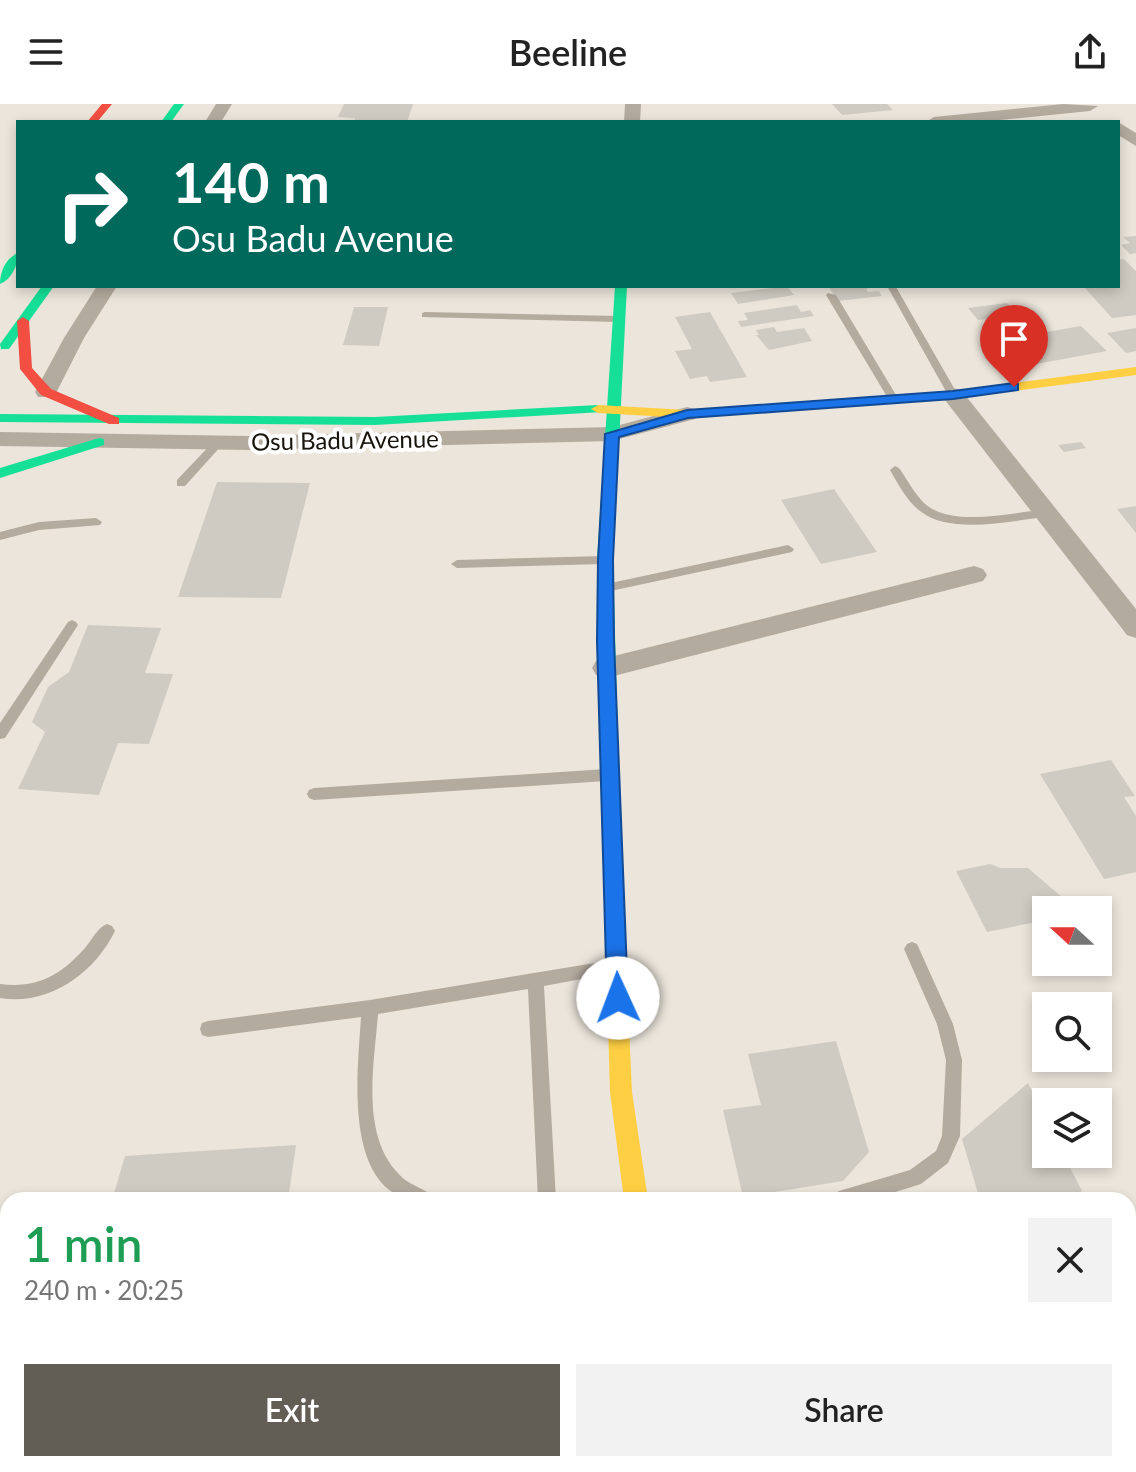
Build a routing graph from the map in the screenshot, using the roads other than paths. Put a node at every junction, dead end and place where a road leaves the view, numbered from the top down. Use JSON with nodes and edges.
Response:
{"nodes":[{"id":1,"x":107,"y":104,"type":"edge"},
{"id":2,"x":1088,"y":105,"type":"edge"},
{"id":3,"x":94,"y":120,"type":"edge"},
{"id":4,"x":952,"y":120,"type":"edge"},
{"id":5,"x":1108,"y":120,"type":"edge"},
{"id":6,"x":1120,"y":129,"type":"edge"},
{"id":7,"x":1136,"y":141,"type":"edge"},
{"id":8,"x":16,"y":259,"type":"edge"},
{"id":9,"x":0,"y":280,"type":"edge"},
{"id":10,"x":47,"y":288,"type":"edge"},
{"id":11,"x":106,"y":288,"type":"edge"},
{"id":12,"x":621,"y":288,"type":"edge"},
{"id":13,"x":892,"y":288,"type":"edge"},
{"id":14,"x":831,"y":295,"type":"dead end"},
{"id":15,"x":425,"y":315,"type":"dead end"},
{"id":16,"x":619,"y":319,"type":"junction"},
{"id":17,"x":23,"y":321,"type":"junction"},
{"id":18,"x":0,"y":354,"type":"edge"},
{"id":19,"x":1136,"y":371,"type":"edge"},
{"id":20,"x":46,"y":392,"type":"junction"},
{"id":21,"x":953,"y":395,"type":"junction"},
{"id":22,"x":894,"y":400,"type":"junction"},
{"id":23,"x":613,"y":408,"type":"junction"},
{"id":24,"x":687,"y":414,"type":"junction"},
{"id":25,"x":0,"y":418,"type":"edge"},
{"id":26,"x":114,"y":421,"type":"junction"},
{"id":27,"x":612,"y":434,"type":"junction"},
{"id":28,"x":0,"y":439,"type":"edge"},
{"id":29,"x":99,"y":442,"type":"junction"},
{"id":30,"x":218,"y":443,"type":"junction"},
{"id":31,"x":895,"y":470,"type":"dead end"},
{"id":32,"x":0,"y":473,"type":"edge"},
{"id":33,"x":181,"y":483,"type":"dead end"},
{"id":34,"x":1045,"y":513,"type":"junction"},
{"id":35,"x":96,"y":522,"type":"dead end"},
{"id":36,"x":0,"y":536,"type":"edge"},
{"id":37,"x":788,"y":549,"type":"dead end"},
{"id":38,"x":605,"y":560,"type":"junction"},
{"id":39,"x":457,"y":564,"type":"dead end"},
{"id":40,"x":974,"y":575,"type":"dead end"},
{"id":41,"x":605,"y":588,"type":"junction"},
{"id":42,"x":72,"y":625,"type":"dead end"},
{"id":43,"x":1136,"y":628,"type":"edge"},
{"id":44,"x":606,"y":668,"type":"junction"},
{"id":45,"x":0,"y":734,"type":"edge"},
{"id":46,"x":610,"y":775,"type":"junction"},
{"id":47,"x":314,"y":794,"type":"dead end"},
{"id":48,"x":107,"y":931,"type":"dead end"},
{"id":49,"x":912,"y":949,"type":"dead end"},
{"id":50,"x":617,"y":966,"type":"junction"},
{"id":51,"x":536,"y":980,"type":"junction"},
{"id":52,"x":0,"y":991,"type":"edge"},
{"id":53,"x":370,"y":1008,"type":"junction"},
{"id":54,"x":208,"y":1029,"type":"dead end"},
{"id":55,"x":405,"y":1192,"type":"edge"},
{"id":56,"x":547,"y":1192,"type":"edge"},
{"id":57,"x":635,"y":1192,"type":"edge"},
{"id":58,"x":867,"y":1192,"type":"edge"}],
"edges":[{"from":1,"to":3,"type":"main road"},
{"from":2,"to":4,"type":"street"},
{"from":2,"to":5,"type":"street"},
{"from":6,"to":7,"type":"street"},
{"from":8,"to":9,"type":"main road"},
{"from":10,"to":17,"type":"main road"},
{"from":11,"to":20,"type":"street"},
{"from":12,"to":16,"type":"main road"},
{"from":13,"to":21,"type":"lane"},
{"from":14,"to":22,"type":"lane"},
{"from":15,"to":16,"type":"lane"},
{"from":16,"to":23,"type":"main road"},
{"from":17,"to":18,"type":"main road"},
{"from":17,"to":20,"type":"main road"},
{"from":19,"to":21,"type":"main road","name":"Osu Badu Avenue"},
{"from":20,"to":26,"type":"main road"},
{"from":21,"to":22,"type":"main road","name":"Osu Badu Avenue"},
{"from":21,"to":34,"type":"street"},
{"from":22,"to":24,"type":"main road","name":"Osu Badu Avenue"},
{"from":23,"to":24,"type":"main road","name":"Osu Badu Avenue"},
{"from":23,"to":26,"type":"main road","name":"Osu Badu Avenue"},
{"from":23,"to":27,"type":"main road"},
{"from":24,"to":27,"type":"street","name":"Osu Badu Avenue"},
{"from":25,"to":26,"type":"main road","name":"Osu Badu Avenue"},
{"from":27,"to":30,"type":"street","name":"Osu Badu Avenue"},
{"from":27,"to":38,"type":"main road"},
{"from":28,"to":29,"type":"street","name":"Osu Badu Avenue"},
{"from":29,"to":30,"type":"street","name":"Osu Badu Avenue"},
{"from":29,"to":32,"type":"main road"},
{"from":30,"to":33,"type":"lane"},
{"from":31,"to":34,"type":"lane"},
{"from":34,"to":43,"type":"street"},
{"from":35,"to":36,"type":"lane"},
{"from":37,"to":41,"type":"lane"},
{"from":38,"to":39,"type":"lane"},
{"from":38,"to":41,"type":"main road"},
{"from":40,"to":44,"type":"street"},
{"from":41,"to":44,"type":"main road"},
{"from":42,"to":45,"type":"lane"},
{"from":44,"to":46,"type":"main road"},
{"from":46,"to":47,"type":"lane"},
{"from":46,"to":50,"type":"main road"},
{"from":48,"to":52,"type":"lane"},
{"from":49,"to":58,"type":"lane"},
{"from":50,"to":51,"type":"lane"},
{"from":50,"to":57,"type":"main road"},
{"from":51,"to":53,"type":"lane"},
{"from":51,"to":56,"type":"lane"},
{"from":53,"to":54,"type":"lane"},
{"from":53,"to":55,"type":"lane"}]}
